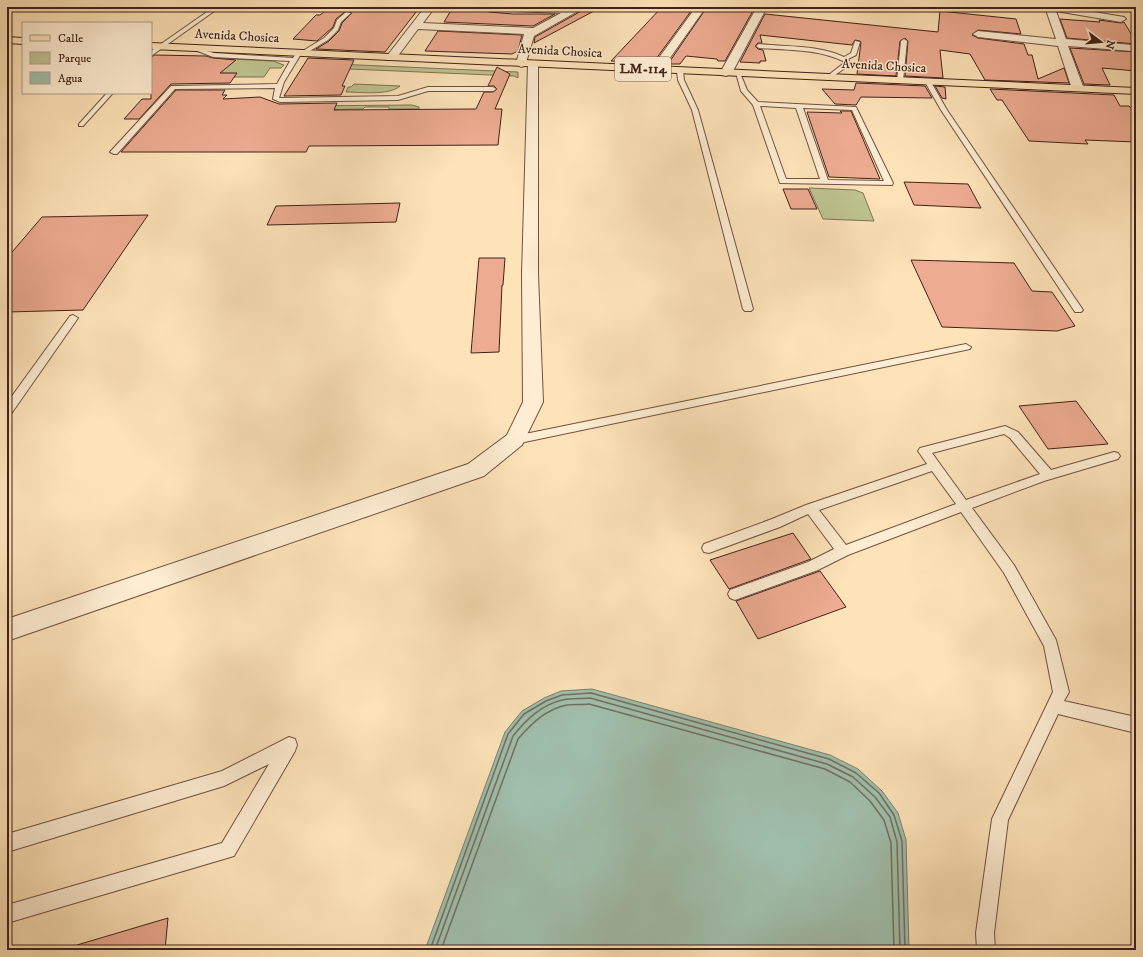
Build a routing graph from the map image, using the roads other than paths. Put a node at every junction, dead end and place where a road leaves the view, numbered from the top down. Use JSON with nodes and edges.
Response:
{"nodes":[{"id":1,"x":14,"y":7,"type":"edge"},
{"id":2,"x":217,"y":7,"type":"edge"},
{"id":3,"x":430,"y":7,"type":"edge"},
{"id":4,"x":489,"y":7,"type":"edge"},
{"id":5,"x":700,"y":7,"type":"edge"},
{"id":6,"x":762,"y":7,"type":"edge"},
{"id":7,"x":1049,"y":8,"type":"edge"},
{"id":8,"x":7,"y":9,"type":"edge"},
{"id":9,"x":577,"y":9,"type":"edge"},
{"id":10,"x":348,"y":13,"type":"dead end"},
{"id":11,"x":1121,"y":19,"type":"dead end"},
{"id":12,"x":416,"y":26,"type":"junction"},
{"id":13,"x":534,"y":31,"type":"junction"},
{"id":14,"x":978,"y":34,"type":"dead end"},
{"id":15,"x":7,"y":40,"type":"edge"},
{"id":16,"x":22,"y":41,"type":"edge"},
{"id":17,"x":904,"y":41,"type":"dead end"},
{"id":18,"x":857,"y":42,"type":"dead end"},
{"id":19,"x":1062,"y":42,"type":"junction"},
{"id":20,"x":759,"y":46,"type":"dead end"},
{"id":21,"x":1132,"y":48,"type":"dead end"},
{"id":22,"x":154,"y":49,"type":"edge"},
{"id":23,"x":299,"y":55,"type":"junction"},
{"id":24,"x":391,"y":58,"type":"junction"},
{"id":25,"x":844,"y":58,"type":"junction"},
{"id":26,"x":527,"y":64,"type":"junction"},
{"id":27,"x":656,"y":70,"type":"junction"},
{"id":28,"x":680,"y":71,"type":"junction"},
{"id":29,"x":726,"y":73,"type":"junction"},
{"id":30,"x":738,"y":74,"type":"junction"},
{"id":31,"x":828,"y":78,"type":"junction"},
{"id":32,"x":900,"y":81,"type":"junction"},
{"id":33,"x":928,"y":82,"type":"junction"},
{"id":34,"x":280,"y":86,"type":"junction"},
{"id":35,"x":492,"y":89,"type":"dead end"},
{"id":36,"x":1078,"y":89,"type":"junction"},
{"id":37,"x":1136,"y":91,"type":"edge"},
{"id":38,"x":109,"y":94,"type":"edge"},
{"id":39,"x":756,"y":104,"type":"junction"},
{"id":40,"x":799,"y":106,"type":"junction"},
{"id":41,"x":81,"y":125,"type":"dead end"},
{"id":42,"x":114,"y":152,"type":"dead end"},
{"id":43,"x":825,"y":182,"type":"junction"},
{"id":44,"x":748,"y":309,"type":"dead end"},
{"id":45,"x":1078,"y":310,"type":"dead end"},
{"id":46,"x":73,"y":318,"type":"dead end"},
{"id":47,"x":966,"y":347,"type":"dead end"},
{"id":48,"x":7,"y":412,"type":"edge"},
{"id":49,"x":515,"y":440,"type":"junction"},
{"id":50,"x":1114,"y":456,"type":"dead end"},
{"id":51,"x":934,"y":466,"type":"junction"},
{"id":52,"x":1048,"y":475,"type":"junction"},
{"id":53,"x":963,"y":507,"type":"junction"},
{"id":54,"x":810,"y":508,"type":"junction"},
{"id":55,"x":709,"y":548,"type":"dead end"},
{"id":56,"x":843,"y":551,"type":"junction"},
{"id":57,"x":735,"y":594,"type":"dead end"},
{"id":58,"x":7,"y":630,"type":"edge"},
{"id":59,"x":1054,"y":706,"type":"junction"},
{"id":60,"x":1136,"y":725,"type":"edge"},
{"id":61,"x":7,"y":843,"type":"edge"},
{"id":62,"x":7,"y":914,"type":"edge"},
{"id":63,"x":986,"y":950,"type":"edge"}],
"edges":[{"from":1,"to":8,"type":"street"},
{"from":2,"to":22,"type":"lane"},
{"from":3,"to":12,"type":"street"},
{"from":4,"to":9,"type":"street"},
{"from":5,"to":27,"type":"street"},
{"from":6,"to":29,"type":"street"},
{"from":7,"to":11,"type":"street"},
{"from":7,"to":19,"type":"street"},
{"from":9,"to":13,"type":"street"},
{"from":10,"to":23,"type":"lane"},
{"from":12,"to":13,"type":"street"},
{"from":12,"to":24,"type":"street"},
{"from":13,"to":26,"type":"street"},
{"from":14,"to":19,"type":"street"},
{"from":15,"to":16,"type":"main road"},
{"from":17,"to":32,"type":"lane"},
{"from":18,"to":25,"type":"lane"},
{"from":19,"to":21,"type":"street"},
{"from":19,"to":36,"type":"street"},
{"from":20,"to":25,"type":"lane"},
{"from":22,"to":23,"type":"main road","name":"Avenida Chosica","number":"LM-114"},
{"from":23,"to":24,"type":"main road","name":"Avenida Chosica","number":"LM-114"},
{"from":23,"to":34,"type":"lane"},
{"from":24,"to":26,"type":"main road","name":"Avenida Chosica","number":"LM-114"},
{"from":25,"to":31,"type":"lane"},
{"from":26,"to":27,"type":"main road","name":"Avenida Chosica","number":"LM-114"},
{"from":26,"to":49,"type":"street"},
{"from":27,"to":28,"type":"main road","name":"Avenida Chosica","number":"LM-114"},
{"from":28,"to":29,"type":"main road","name":"Avenida Chosica","number":"LM-114"},
{"from":28,"to":44,"type":"lane"},
{"from":29,"to":30,"type":"main road","name":"Avenida Chosica","number":"LM-114"},
{"from":30,"to":31,"type":"main road","name":"Avenida Chosica","number":"LM-114"},
{"from":30,"to":39,"type":"lane"},
{"from":31,"to":32,"type":"main road","name":"Avenida Chosica","number":"LM-114"},
{"from":32,"to":33,"type":"main road","name":"Avenida Chosica","number":"LM-114"},
{"from":33,"to":36,"type":"main road","name":"Avenida Chosica","number":"LM-114"},
{"from":33,"to":45,"type":"lane"},
{"from":34,"to":35,"type":"lane"},
{"from":34,"to":42,"type":"lane"},
{"from":36,"to":37,"type":"main road","name":"Avenida Chosica","number":"LM-114"},
{"from":38,"to":41,"type":"lane"},
{"from":39,"to":40,"type":"lane"},
{"from":39,"to":43,"type":"lane"},
{"from":40,"to":43,"type":"lane"},
{"from":40,"to":43,"type":"lane"},
{"from":46,"to":48,"type":"lane"},
{"from":47,"to":49,"type":"lane"},
{"from":49,"to":58,"type":"street"},
{"from":50,"to":52,"type":"lane"},
{"from":51,"to":52,"type":"lane"},
{"from":51,"to":53,"type":"lane"},
{"from":51,"to":54,"type":"lane"},
{"from":52,"to":53,"type":"lane"},
{"from":53,"to":56,"type":"lane"},
{"from":53,"to":59,"type":"lane"},
{"from":54,"to":55,"type":"lane"},
{"from":54,"to":56,"type":"lane"},
{"from":56,"to":57,"type":"lane"},
{"from":59,"to":60,"type":"lane"},
{"from":59,"to":63,"type":"lane"},
{"from":61,"to":62,"type":"lane"}]}
